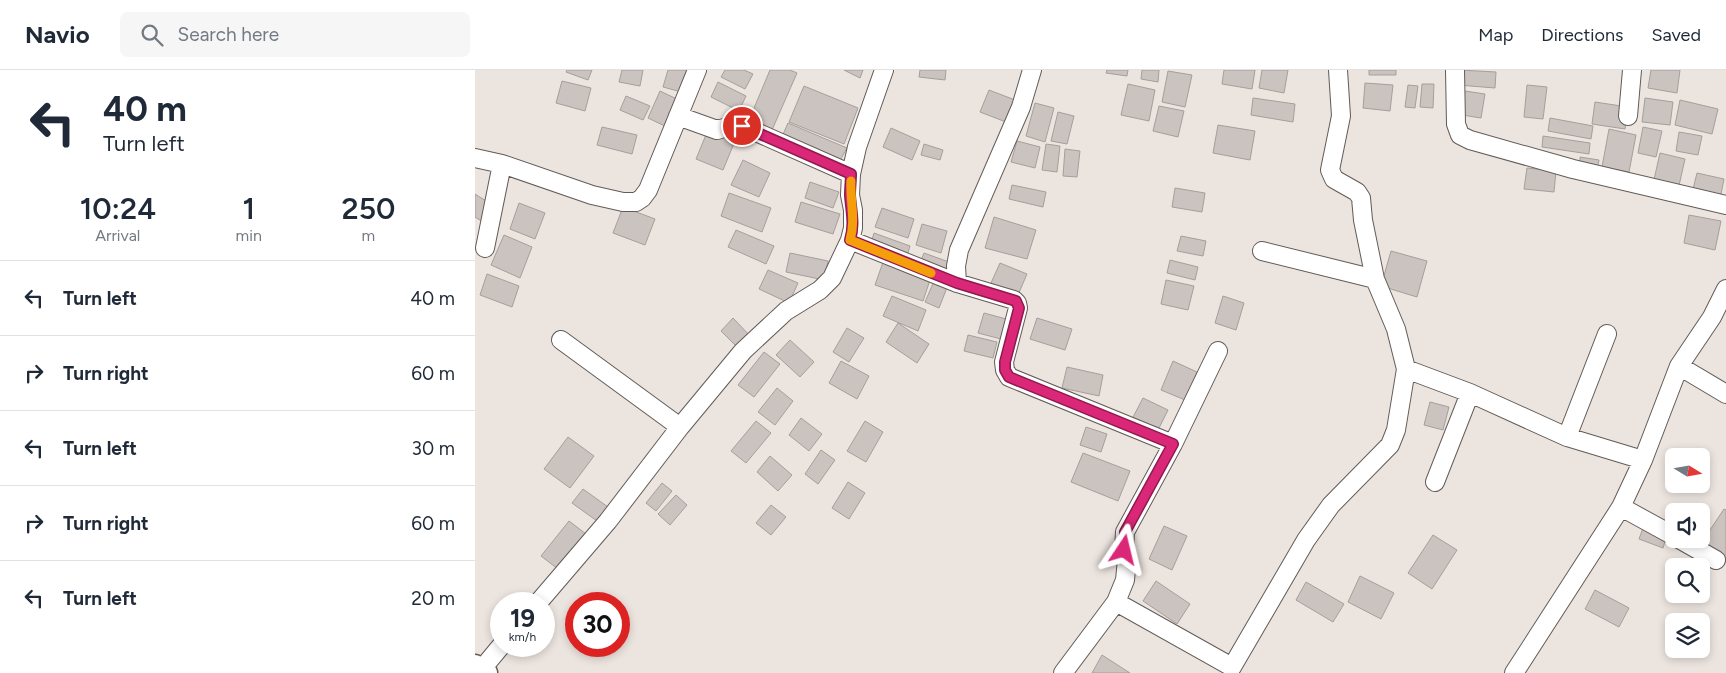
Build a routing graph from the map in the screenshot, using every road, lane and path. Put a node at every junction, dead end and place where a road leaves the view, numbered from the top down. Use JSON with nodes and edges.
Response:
{"nodes":[{"id":1,"x":697,"y":70,"type":"edge"},
{"id":2,"x":884,"y":70,"type":"edge"},
{"id":3,"x":1032,"y":70,"type":"edge"},
{"id":4,"x":1337,"y":70,"type":"edge"},
{"id":5,"x":1455,"y":70,"type":"edge"},
{"id":6,"x":1632,"y":70,"type":"edge"},
{"id":7,"x":678,"y":116,"type":"junction"},
{"id":8,"x":1628,"y":116,"type":"dead end"},
{"id":9,"x":475,"y":158,"type":"edge"},
{"id":10,"x":502,"y":164,"type":"junction"},
{"id":11,"x":851,"y":174,"type":"junction"},
{"id":12,"x":1726,"y":205,"type":"edge"},
{"id":13,"x":850,"y":240,"type":"junction"},
{"id":14,"x":485,"y":248,"type":"dead end"},
{"id":15,"x":1262,"y":251,"type":"dead end"},
{"id":16,"x":1375,"y":279,"type":"junction"},
{"id":17,"x":957,"y":283,"type":"junction"},
{"id":18,"x":1726,"y":289,"type":"edge"},
{"id":19,"x":1607,"y":334,"type":"dead end"},
{"id":20,"x":561,"y":340,"type":"dead end"},
{"id":21,"x":1219,"y":351,"type":"dead end"},
{"id":22,"x":1679,"y":366,"type":"junction"},
{"id":23,"x":1406,"y":369,"type":"junction"},
{"id":24,"x":1470,"y":393,"type":"junction"},
{"id":25,"x":1726,"y":394,"type":"edge"},
{"id":26,"x":680,"y":427,"type":"junction"},
{"id":27,"x":1567,"y":437,"type":"junction"},
{"id":28,"x":1173,"y":444,"type":"junction"},
{"id":29,"x":1643,"y":460,"type":"junction"},
{"id":30,"x":1435,"y":482,"type":"dead end"},
{"id":31,"x":1621,"y":507,"type":"junction"},
{"id":32,"x":1665,"y":531,"type":"edge"},
{"id":33,"x":1695,"y":548,"type":"edge"},
{"id":34,"x":1716,"y":560,"type":"dead end"},
{"id":35,"x":547,"y":592,"type":"edge"},
{"id":36,"x":1116,"y":602,"type":"junction"},
{"id":37,"x":492,"y":657,"type":"edge"},
{"id":38,"x":481,"y":670,"type":"edge"},
{"id":39,"x":1237,"y":670,"type":"edge"},
{"id":40,"x":1063,"y":673,"type":"edge"},
{"id":41,"x":1514,"y":673,"type":"edge"}],
"edges":[{"from":1,"to":7,"type":"street"},
{"from":2,"to":11,"type":"street"},
{"from":3,"to":17,"type":"street"},
{"from":4,"to":16,"type":"street"},
{"from":5,"to":12,"type":"street"},
{"from":6,"to":8,"type":"street"},
{"from":7,"to":10,"type":"street"},
{"from":7,"to":11,"type":"street"},
{"from":9,"to":10,"type":"street"},
{"from":10,"to":14,"type":"street"},
{"from":11,"to":13,"type":"street"},
{"from":13,"to":17,"type":"street"},
{"from":13,"to":26,"type":"street"},
{"from":15,"to":16,"type":"street"},
{"from":16,"to":23,"type":"street"},
{"from":17,"to":28,"type":"street"},
{"from":18,"to":22,"type":"street"},
{"from":19,"to":27,"type":"street"},
{"from":20,"to":26,"type":"street"},
{"from":21,"to":28,"type":"street"},
{"from":22,"to":25,"type":"street"},
{"from":22,"to":29,"type":"street"},
{"from":23,"to":24,"type":"street"},
{"from":23,"to":39,"type":"street"},
{"from":24,"to":27,"type":"street"},
{"from":24,"to":30,"type":"street"},
{"from":26,"to":35,"type":"street"},
{"from":27,"to":29,"type":"street"},
{"from":28,"to":36,"type":"street"},
{"from":29,"to":31,"type":"street"},
{"from":31,"to":32,"type":"street"},
{"from":31,"to":41,"type":"street"},
{"from":33,"to":34,"type":"street"},
{"from":36,"to":39,"type":"street"},
{"from":36,"to":40,"type":"street"},
{"from":37,"to":38,"type":"street"}]}
